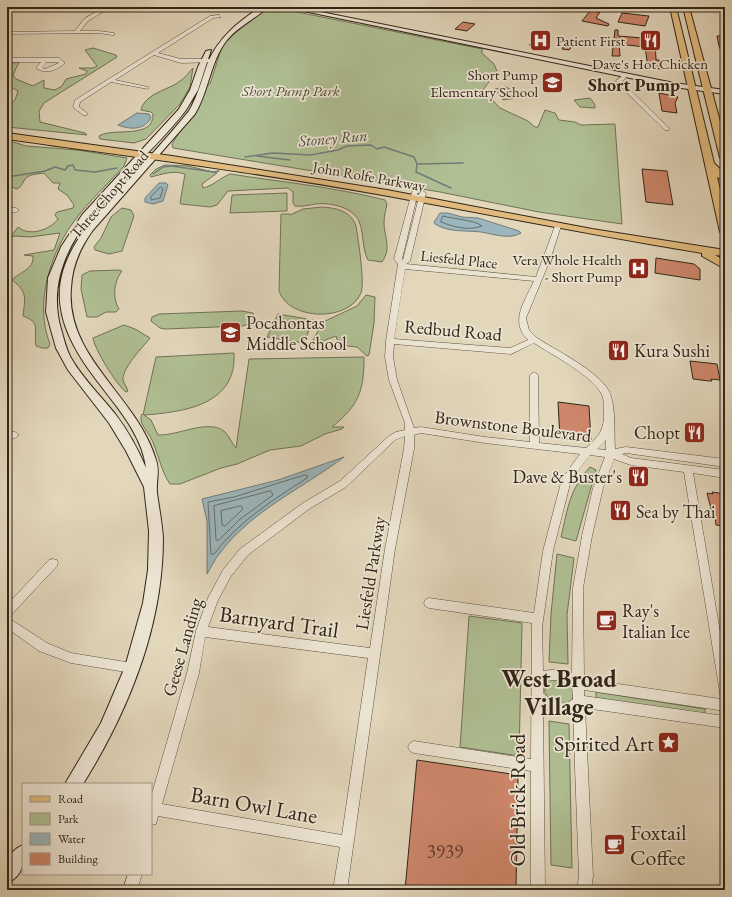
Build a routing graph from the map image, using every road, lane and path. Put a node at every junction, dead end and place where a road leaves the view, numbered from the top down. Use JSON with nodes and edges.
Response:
{"nodes":[{"id":1,"x":107,"y":7,"type":"edge"},
{"id":2,"x":110,"y":7,"type":"edge"},
{"id":3,"x":256,"y":7,"type":"edge"},
{"id":4,"x":265,"y":7,"type":"edge"},
{"id":5,"x":287,"y":7,"type":"edge"},
{"id":6,"x":304,"y":7,"type":"edge"},
{"id":7,"x":673,"y":7,"type":"edge"},
{"id":8,"x":686,"y":7,"type":"edge"},
{"id":9,"x":154,"y":9,"type":"dead end"},
{"id":10,"x":219,"y":16,"type":"dead end"},
{"id":11,"x":7,"y":32,"type":"edge"},
{"id":12,"x":77,"y":32,"type":"junction"},
{"id":13,"x":112,"y":34,"type":"dead end"},
{"id":14,"x":153,"y":54,"type":"junction"},
{"id":15,"x":7,"y":60,"type":"edge"},
{"id":16,"x":44,"y":60,"type":"dead end"},
{"id":17,"x":208,"y":61,"type":"junction"},
{"id":18,"x":625,"y":75,"type":"junction"},
{"id":19,"x":110,"y":80,"type":"junction"},
{"id":20,"x":691,"y":86,"type":"junction"},
{"id":21,"x":725,"y":87,"type":"edge"},
{"id":22,"x":146,"y":88,"type":"dead end"},
{"id":23,"x":706,"y":88,"type":"junction"},
{"id":24,"x":725,"y":92,"type":"edge"},
{"id":25,"x":85,"y":114,"type":"dead end"},
{"id":26,"x":667,"y":129,"type":"dead end"},
{"id":27,"x":7,"y":131,"type":"edge"},
{"id":28,"x":7,"y":136,"type":"edge"},
{"id":29,"x":150,"y":153,"type":"junction"},
{"id":30,"x":725,"y":158,"type":"edge"},
{"id":31,"x":709,"y":164,"type":"junction"},
{"id":32,"x":725,"y":179,"type":"edge"},
{"id":33,"x":418,"y":195,"type":"junction"},
{"id":34,"x":7,"y":210,"type":"edge"},
{"id":35,"x":16,"y":210,"type":"dead end"},
{"id":36,"x":558,"y":226,"type":"junction"},
{"id":37,"x":725,"y":232,"type":"edge"},
{"id":38,"x":725,"y":245,"type":"edge"},
{"id":39,"x":697,"y":249,"type":"junction"},
{"id":40,"x":725,"y":254,"type":"edge"},
{"id":41,"x":401,"y":265,"type":"junction"},
{"id":42,"x":725,"y":266,"type":"edge"},
{"id":43,"x":538,"y":280,"type":"junction"},
{"id":44,"x":534,"y":340,"type":"junction"},
{"id":45,"x":390,"y":341,"type":"junction"},
{"id":46,"x":534,"y":375,"type":"dead end"},
{"id":47,"x":610,"y":416,"type":"junction"},
{"id":48,"x":410,"y":432,"type":"junction"},
{"id":49,"x":535,"y":446,"type":"junction"},
{"id":50,"x":587,"y":452,"type":"junction"},
{"id":51,"x":611,"y":454,"type":"junction"},
{"id":52,"x":725,"y":463,"type":"edge"},
{"id":53,"x":688,"y":469,"type":"junction"},
{"id":54,"x":725,"y":474,"type":"edge"},
{"id":55,"x":150,"y":486,"type":"junction"},
{"id":56,"x":53,"y":563,"type":"dead end"},
{"id":57,"x":429,"y":603,"type":"dead end"},
{"id":58,"x":7,"y":612,"type":"edge"},
{"id":59,"x":538,"y":619,"type":"junction"},
{"id":60,"x":7,"y":622,"type":"edge"},
{"id":61,"x":201,"y":631,"type":"junction"},
{"id":62,"x":375,"y":654,"type":"junction"},
{"id":63,"x":132,"y":668,"type":"junction"},
{"id":64,"x":537,"y":682,"type":"junction"},
{"id":65,"x":578,"y":684,"type":"junction"},
{"id":66,"x":537,"y":695,"type":"junction"},
{"id":67,"x":725,"y":695,"type":"edge"},
{"id":68,"x":579,"y":702,"type":"junction"},
{"id":69,"x":725,"y":705,"type":"edge"},
{"id":70,"x":725,"y":722,"type":"edge"},
{"id":71,"x":414,"y":746,"type":"dead end"},
{"id":72,"x":538,"y":766,"type":"junction"},
{"id":73,"x":74,"y":783,"type":"edge"},
{"id":74,"x":152,"y":814,"type":"edge"},
{"id":75,"x":347,"y":842,"type":"junction"},
{"id":76,"x":22,"y":855,"type":"edge"},
{"id":77,"x":7,"y":874,"type":"edge"},
{"id":78,"x":134,"y":875,"type":"edge"},
{"id":79,"x":130,"y":890,"type":"edge"},
{"id":80,"x":340,"y":890,"type":"edge"},
{"id":81,"x":538,"y":890,"type":"edge"},
{"id":82,"x":584,"y":890,"type":"edge"}],
"edges":[{"from":1,"to":12,"type":"street"},
{"from":2,"to":9,"type":"street"},
{"from":3,"to":17,"type":"main road","name":"Three Chopt Road"},
{"from":4,"to":17,"type":"main road","name":"Three Chopt Road"},
{"from":5,"to":18,"type":"main road"},
{"from":6,"to":20,"type":"main road"},
{"from":7,"to":20,"type":"main road"},
{"from":8,"to":23,"type":"main road"},
{"from":10,"to":14,"type":"street"},
{"from":11,"to":12,"type":"street"},
{"from":12,"to":13,"type":"street"},
{"from":14,"to":17,"type":"street"},
{"from":14,"to":19,"type":"street"},
{"from":15,"to":16,"type":"street"},
{"from":17,"to":29,"type":"main road","name":"Three Chopt Road"},
{"from":17,"to":29,"type":"main road","name":"Three Chopt Road"},
{"from":18,"to":20,"type":"main road"},
{"from":18,"to":26,"type":"street"},
{"from":19,"to":22,"type":"street"},
{"from":19,"to":25,"type":"street"},
{"from":20,"to":23,"type":"main road"},
{"from":20,"to":31,"type":"main road"},
{"from":21,"to":23,"type":"main road"},
{"from":23,"to":24,"type":"main road"},
{"from":23,"to":30,"type":"main road"},
{"from":27,"to":29,"type":"main road","name":"John Rolfe Parkway"},
{"from":28,"to":29,"type":"main road","name":"John Rolfe Parkway"},
{"from":29,"to":33,"type":"main road","name":"John Rolfe Parkway"},
{"from":29,"to":55,"type":"main road","name":"Three Chopt Road"},
{"from":29,"to":55,"type":"main road","name":"Three Chopt Road"},
{"from":31,"to":32,"type":"main road"},
{"from":31,"to":37,"type":"main road"},
{"from":33,"to":36,"type":"main road","name":"John Rolfe Parkway"},
{"from":33,"to":38,"type":"main road","name":"John Rolfe Parkway"},
{"from":33,"to":41,"type":"street","name":"Liesfeld Parkway"},
{"from":34,"to":35,"type":"street"},
{"from":36,"to":39,"type":"main road","name":"John Rolfe Parkway"},
{"from":36,"to":43,"type":"street"},
{"from":39,"to":40,"type":"main road","name":"John Rolfe Parkway"},
{"from":39,"to":42,"type":"main road"},
{"from":41,"to":43,"type":"street","name":"Liesfeld Place"},
{"from":41,"to":45,"type":"street","name":"Liesfeld Parkway"},
{"from":43,"to":44,"type":"street"},
{"from":44,"to":45,"type":"street","name":"Redbud Road"},
{"from":44,"to":47,"type":"street"},
{"from":45,"to":48,"type":"street","name":"Liesfeld Parkway"},
{"from":46,"to":49,"type":"street"},
{"from":47,"to":50,"type":"street","name":"Old Brick Road"},
{"from":47,"to":51,"type":"street"},
{"from":48,"to":49,"type":"street","name":"Brownstone Boulevard"},
{"from":48,"to":61,"type":"street","name":"Geese Landing"},
{"from":48,"to":62,"type":"street","name":"Liesfeld Parkway"},
{"from":49,"to":50,"type":"street","name":"Brownstone Boulevard"},
{"from":50,"to":51,"type":"street","name":"Brownstone Boulevard"},
{"from":50,"to":59,"type":"street","name":"Old Brick Road"},
{"from":51,"to":52,"type":"street","name":"Brownstone Boulevard"},
{"from":51,"to":53,"type":"street","name":"Brownstone Boulevard"},
{"from":51,"to":65,"type":"street"},
{"from":53,"to":54,"type":"street","name":"Brownstone Boulevard"},
{"from":53,"to":67,"type":"street"},
{"from":55,"to":63,"type":"main road","name":"Three Chopt Road"},
{"from":56,"to":58,"type":"street"},
{"from":57,"to":59,"type":"street"},
{"from":59,"to":64,"type":"street","name":"Old Brick Road"},
{"from":60,"to":63,"type":"street"},
{"from":61,"to":62,"type":"street","name":"Barnyard Trail"},
{"from":61,"to":74,"type":"street","name":"Geese Landing"},
{"from":62,"to":75,"type":"street","name":"Liesfeld Parkway"},
{"from":63,"to":73,"type":"main road","name":"Three Chopt Road"},
{"from":64,"to":65,"type":"street"},
{"from":64,"to":66,"type":"street","name":"Old Brick Road"},
{"from":65,"to":68,"type":"street"},
{"from":65,"to":69,"type":"street"},
{"from":66,"to":68,"type":"street"},
{"from":66,"to":72,"type":"street","name":"Old Brick Road"},
{"from":68,"to":70,"type":"street"},
{"from":68,"to":82,"type":"street"},
{"from":71,"to":72,"type":"street"},
{"from":72,"to":81,"type":"street","name":"Old Brick Road"},
{"from":74,"to":75,"type":"street","name":"Barn Owl Lane"},
{"from":75,"to":80,"type":"street","name":"Liesfeld Parkway"},
{"from":76,"to":77,"type":"main road"},
{"from":78,"to":79,"type":"street"}]}
